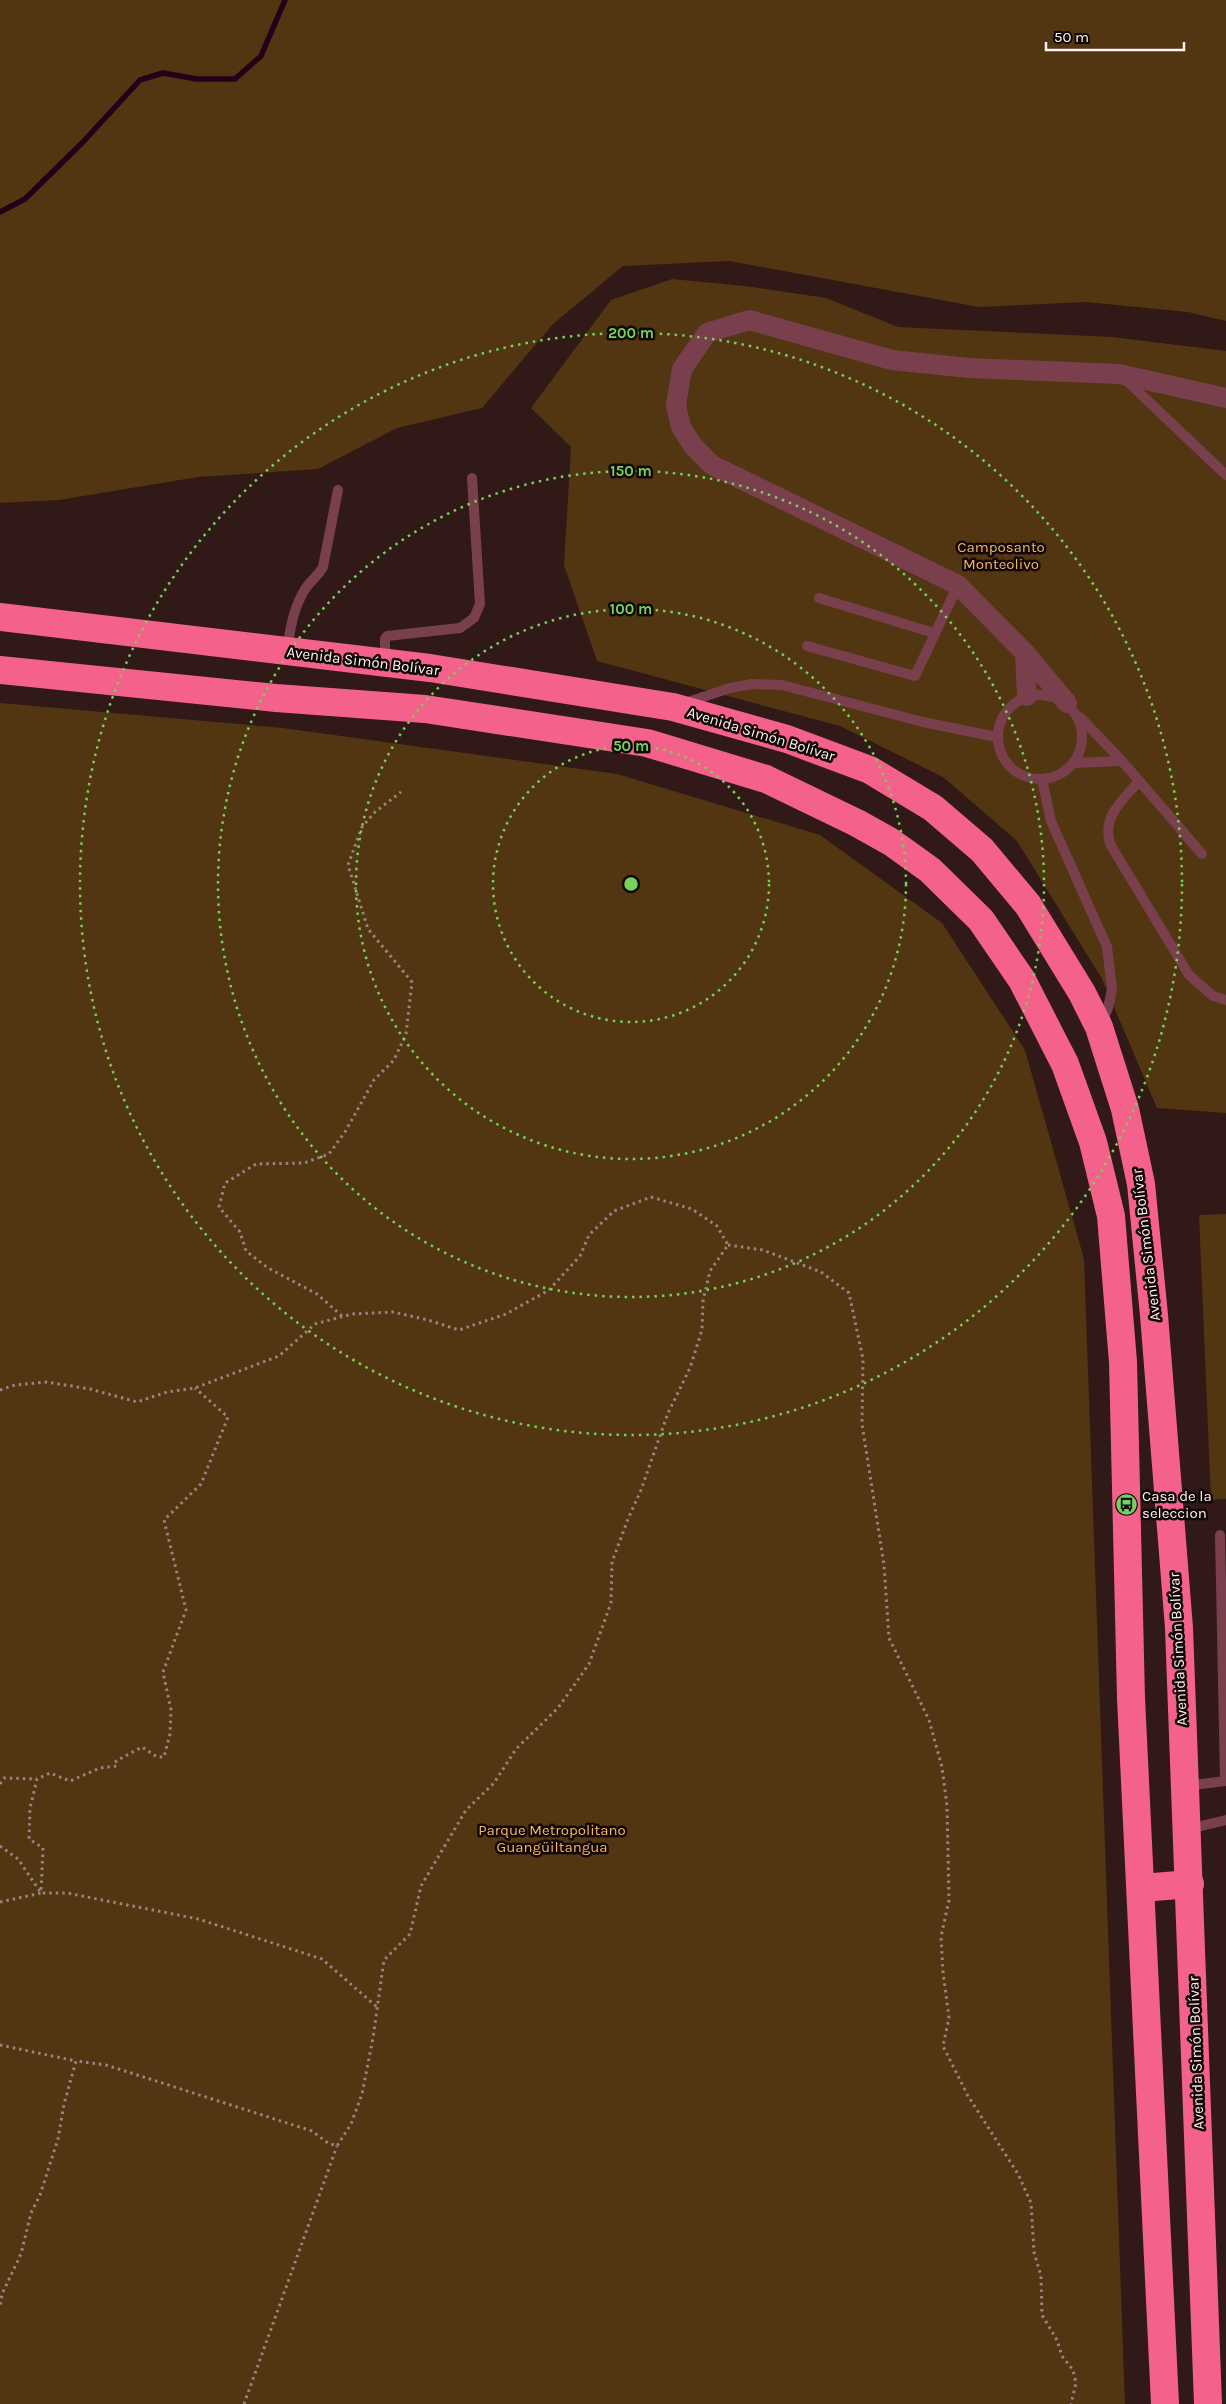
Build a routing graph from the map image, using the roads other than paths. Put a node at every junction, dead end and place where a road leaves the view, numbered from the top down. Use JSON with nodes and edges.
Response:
{"nodes":[{"id":1,"x":1119,"y":374,"type":"junction"},
{"id":2,"x":1226,"y":398,"type":"edge"},
{"id":3,"x":1226,"y":475,"type":"edge"},
{"id":4,"x":472,"y":478,"type":"dead end"},
{"id":5,"x":338,"y":490,"type":"dead end"},
{"id":6,"x":958,"y":585,"type":"junction"},
{"id":7,"x":819,"y":598,"type":"dead end"},
{"id":8,"x":0,"y":617,"type":"edge"},
{"id":9,"x":934,"y":632,"type":"junction"},
{"id":10,"x":807,"y":646,"type":"dead end"},
{"id":11,"x":286,"y":652,"type":"junction"},
{"id":12,"x":1025,"y":653,"type":"junction"},
{"id":13,"x":385,"y":663,"type":"junction"},
{"id":14,"x":0,"y":670,"type":"edge"},
{"id":15,"x":1027,"y":696,"type":"junction"},
{"id":16,"x":673,"y":707,"type":"junction"},
{"id":17,"x":1071,"y":708,"type":"junction"},
{"id":18,"x":997,"y":736,"type":"junction"},
{"id":19,"x":1122,"y":761,"type":"junction"},
{"id":20,"x":1074,"y":763,"type":"junction"},
{"id":21,"x":1042,"y":779,"type":"junction"},
{"id":22,"x":1139,"y":781,"type":"junction"},
{"id":23,"x":1202,"y":854,"type":"dead end"},
{"id":24,"x":1226,"y":1000,"type":"edge"},
{"id":25,"x":1099,"y":1027,"type":"junction"},
{"id":26,"x":1220,"y":1535,"type":"dead end"},
{"id":27,"x":1224,"y":1618,"type":"edge"},
{"id":28,"x":1225,"y":1709,"type":"edge"},
{"id":29,"x":1226,"y":1781,"type":"edge"},
{"id":30,"x":1186,"y":1786,"type":"junction"},
{"id":31,"x":1226,"y":1820,"type":"edge"},
{"id":32,"x":1187,"y":1829,"type":"junction"},
{"id":33,"x":1190,"y":1884,"type":"junction"},
{"id":34,"x":1142,"y":1888,"type":"junction"},
{"id":35,"x":1165,"y":2404,"type":"edge"},
{"id":36,"x":1208,"y":2404,"type":"edge"}],
"edges":[{"from":1,"to":2,"type":"street"},
{"from":1,"to":3,"type":"lane"},
{"from":1,"to":6,"type":"street"},
{"from":4,"to":13,"type":"lane"},
{"from":5,"to":11,"type":"lane"},
{"from":6,"to":9,"type":"lane"},
{"from":6,"to":12,"type":"street"},
{"from":7,"to":9,"type":"lane"},
{"from":8,"to":11,"type":"highway","name":"Avenida Simón Bolívar"},
{"from":9,"to":10,"type":"lane"},
{"from":11,"to":13,"type":"highway","name":"Avenida Simón Bolívar"},
{"from":12,"to":15,"type":"street"},
{"from":12,"to":17,"type":"street"},
{"from":13,"to":16,"type":"highway","name":"Avenida Simón Bolívar"},
{"from":14,"to":34,"type":"highway","name":"Avenida Simón Bolívar"},
{"from":15,"to":17,"type":"lane"},
{"from":15,"to":18,"type":"lane"},
{"from":16,"to":18,"type":"lane"},
{"from":16,"to":25,"type":"highway","name":"Avenida Simón Bolívar"},
{"from":17,"to":19,"type":"lane"},
{"from":17,"to":20,"type":"lane"},
{"from":18,"to":21,"type":"lane"},
{"from":19,"to":20,"type":"lane"},
{"from":19,"to":22,"type":"lane"},
{"from":20,"to":21,"type":"lane"},
{"from":21,"to":25,"type":"lane"},
{"from":22,"to":23,"type":"lane"},
{"from":22,"to":24,"type":"lane"},
{"from":25,"to":30,"type":"highway","name":"Avenida Simón Bolívar"},
{"from":26,"to":27,"type":"lane"},
{"from":27,"to":28,"type":"lane"},
{"from":28,"to":29,"type":"lane"},
{"from":29,"to":30,"type":"lane"},
{"from":30,"to":32,"type":"highway","name":"Avenida Simón Bolívar"},
{"from":31,"to":32,"type":"lane"},
{"from":32,"to":33,"type":"highway","name":"Avenida Simón Bolívar"},
{"from":33,"to":34,"type":"highway"},
{"from":33,"to":36,"type":"highway","name":"Avenida Simón Bolívar"},
{"from":34,"to":35,"type":"highway","name":"Avenida Simón Bolívar"}]}
